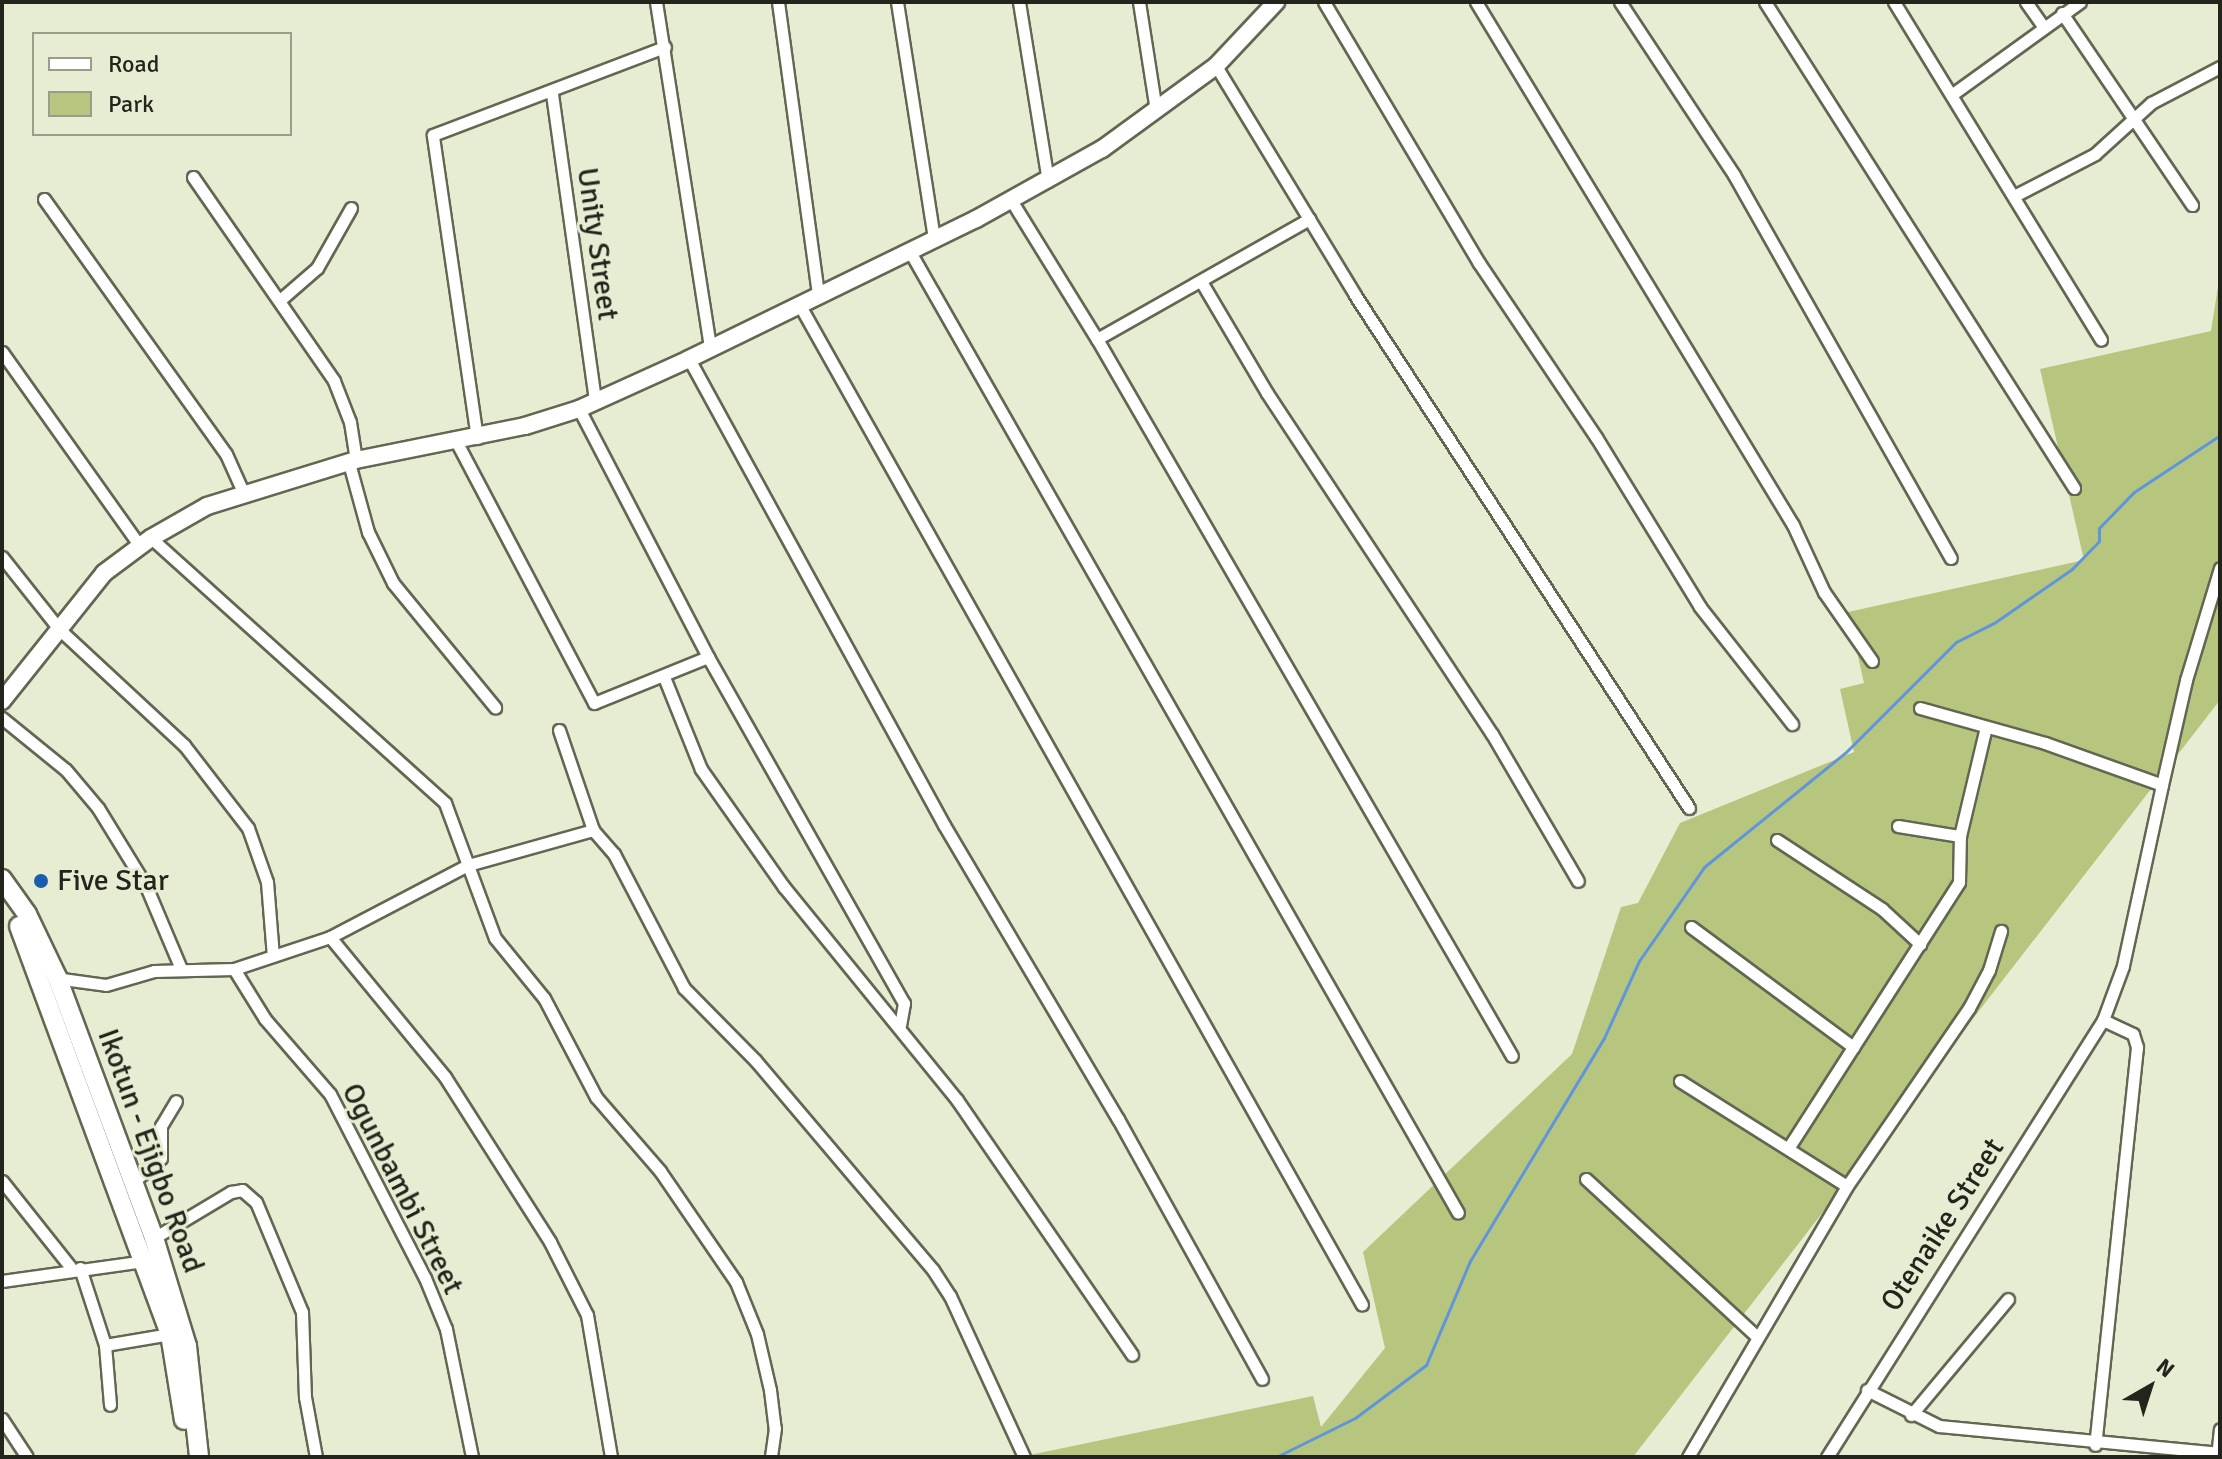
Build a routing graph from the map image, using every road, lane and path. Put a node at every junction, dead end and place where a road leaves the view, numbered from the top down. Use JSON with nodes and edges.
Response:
{"nodes":[{"id":1,"x":656,"y":2,"type":"edge"},
{"id":2,"x":778,"y":2,"type":"edge"},
{"id":3,"x":897,"y":2,"type":"edge"},
{"id":4,"x":1019,"y":2,"type":"edge"},
{"id":5,"x":1139,"y":2,"type":"edge"},
{"id":6,"x":1324,"y":2,"type":"edge"},
{"id":7,"x":1476,"y":2,"type":"edge"},
{"id":8,"x":1620,"y":2,"type":"edge"},
{"id":9,"x":1765,"y":2,"type":"edge"},
{"id":10,"x":1894,"y":2,"type":"edge"},
{"id":11,"x":2026,"y":2,"type":"edge"},
{"id":12,"x":2080,"y":2,"type":"edge"},
{"id":13,"x":1271,"y":4,"type":"edge"},
{"id":14,"x":2062,"y":13,"type":"junction"},
{"id":15,"x":2042,"y":25,"type":"junction"},
{"id":16,"x":665,"y":47,"type":"junction"},
{"id":17,"x":1216,"y":66,"type":"junction"},
{"id":18,"x":2220,"y":67,"type":"edge"},
{"id":19,"x":1954,"y":93,"type":"junction"},
{"id":20,"x":552,"y":94,"type":"junction"},
{"id":21,"x":1156,"y":111,"type":"junction"},
{"id":22,"x":2133,"y":118,"type":"junction"},
{"id":23,"x":193,"y":177,"type":"dead end"},
{"id":24,"x":1048,"y":181,"type":"junction"},
{"id":25,"x":2016,"y":195,"type":"junction"},
{"id":26,"x":44,"y":199,"type":"dead end"},
{"id":27,"x":1011,"y":200,"type":"junction"},
{"id":28,"x":2192,"y":205,"type":"dead end"},
{"id":29,"x":351,"y":208,"type":"dead end"},
{"id":30,"x":1309,"y":219,"type":"junction"},
{"id":31,"x":934,"y":237,"type":"junction"},
{"id":32,"x":909,"y":250,"type":"junction"},
{"id":33,"x":1202,"y":283,"type":"junction"},
{"id":34,"x":818,"y":294,"type":"junction"},
{"id":35,"x":280,"y":300,"type":"junction"},
{"id":36,"x":799,"y":304,"type":"junction"},
{"id":37,"x":1097,"y":339,"type":"junction"},
{"id":38,"x":2101,"y":340,"type":"dead end"},
{"id":39,"x":710,"y":348,"type":"junction"},
{"id":40,"x":2,"y":352,"type":"edge"},
{"id":41,"x":689,"y":359,"type":"junction"},
{"id":42,"x":595,"y":400,"type":"junction"},
{"id":43,"x":579,"y":409,"type":"junction"},
{"id":44,"x":477,"y":438,"type":"junction"},
{"id":45,"x":456,"y":441,"type":"junction"},
{"id":46,"x":353,"y":461,"type":"junction"},
{"id":47,"x":2074,"y":488,"type":"dead end"},
{"id":48,"x":243,"y":492,"type":"junction"},
{"id":49,"x":145,"y":542,"type":"junction"},
{"id":50,"x":2,"y":557,"type":"edge"},
{"id":51,"x":1951,"y":558,"type":"dead end"},
{"id":52,"x":2220,"y":568,"type":"edge"},
{"id":53,"x":59,"y":629,"type":"junction"},
{"id":54,"x":708,"y":657,"type":"junction"},
{"id":55,"x":1872,"y":661,"type":"dead end"},
{"id":56,"x":664,"y":677,"type":"junction"},
{"id":57,"x":2,"y":701,"type":"edge"},
{"id":58,"x":495,"y":707,"type":"dead end"},
{"id":59,"x":1920,"y":708,"type":"dead end"},
{"id":60,"x":2,"y":718,"type":"edge"},
{"id":61,"x":1792,"y":724,"type":"dead end"},
{"id":62,"x":1986,"y":727,"type":"junction"},
{"id":63,"x":559,"y":730,"type":"dead end"},
{"id":64,"x":2162,"y":785,"type":"junction"},
{"id":65,"x":1689,"y":808,"type":"dead end"},
{"id":66,"x":1898,"y":826,"type":"dead end"},
{"id":67,"x":593,"y":830,"type":"junction"},
{"id":68,"x":1960,"y":836,"type":"junction"},
{"id":69,"x":1777,"y":840,"type":"dead end"},
{"id":70,"x":468,"y":865,"type":"junction"},
{"id":71,"x":2,"y":879,"type":"edge"},
{"id":72,"x":1578,"y":881,"type":"dead end"},
{"id":73,"x":2,"y":900,"type":"edge"},
{"id":74,"x":1691,"y":927,"type":"dead end"},
{"id":75,"x":2001,"y":931,"type":"dead end"},
{"id":76,"x":330,"y":937,"type":"junction"},
{"id":77,"x":1920,"y":944,"type":"junction"},
{"id":78,"x":273,"y":956,"type":"junction"},
{"id":79,"x":181,"y":969,"type":"junction"},
{"id":80,"x":234,"y":969,"type":"junction"},
{"id":81,"x":50,"y":980,"type":"junction"},
{"id":82,"x":2103,"y":1020,"type":"junction"},
{"id":83,"x":900,"y":1025,"type":"junction"},
{"id":84,"x":1853,"y":1047,"type":"junction"},
{"id":85,"x":1512,"y":1056,"type":"dead end"},
{"id":86,"x":1680,"y":1081,"type":"dead end"},
{"id":87,"x":176,"y":1101,"type":"dead end"},
{"id":88,"x":1789,"y":1147,"type":"junction"},
{"id":89,"x":1586,"y":1179,"type":"dead end"},
{"id":90,"x":2,"y":1181,"type":"edge"},
{"id":91,"x":132,"y":1183,"type":"junction"},
{"id":92,"x":1847,"y":1186,"type":"junction"},
{"id":93,"x":1458,"y":1213,"type":"dead end"},
{"id":94,"x":154,"y":1238,"type":"junction"},
{"id":95,"x":144,"y":1261,"type":"junction"},
{"id":96,"x":76,"y":1268,"type":"junction"},
{"id":97,"x":2,"y":1281,"type":"edge"},
{"id":98,"x":2008,"y":1299,"type":"dead end"},
{"id":99,"x":1362,"y":1305,"type":"dead end"},
{"id":100,"x":170,"y":1334,"type":"junction"},
{"id":101,"x":1757,"y":1337,"type":"junction"},
{"id":102,"x":105,"y":1345,"type":"junction"},
{"id":103,"x":1132,"y":1355,"type":"dead end"},
{"id":104,"x":1262,"y":1379,"type":"dead end"},
{"id":105,"x":1867,"y":1390,"type":"junction"},
{"id":106,"x":110,"y":1405,"type":"dead end"},
{"id":107,"x":1911,"y":1415,"type":"junction"},
{"id":108,"x":2,"y":1419,"type":"edge"},
{"id":109,"x":2220,"y":1429,"type":"edge"},
{"id":110,"x":2095,"y":1445,"type":"junction"},
{"id":111,"x":2218,"y":1455,"type":"edge"},
{"id":112,"x":27,"y":1457,"type":"edge"},
{"id":113,"x":189,"y":1457,"type":"edge"},
{"id":114,"x":199,"y":1457,"type":"edge"},
{"id":115,"x":316,"y":1457,"type":"edge"},
{"id":116,"x":472,"y":1457,"type":"edge"},
{"id":117,"x":611,"y":1457,"type":"edge"},
{"id":118,"x":771,"y":1457,"type":"edge"},
{"id":119,"x":1024,"y":1457,"type":"edge"},
{"id":120,"x":1688,"y":1457,"type":"edge"},
{"id":121,"x":1827,"y":1457,"type":"edge"}],
"edges":[{"from":1,"to":16,"type":"street"},
{"from":2,"to":34,"type":"street"},
{"from":3,"to":31,"type":"street"},
{"from":4,"to":24,"type":"street"},
{"from":5,"to":21,"type":"street"},
{"from":6,"to":61,"type":"street"},
{"from":7,"to":55,"type":"street"},
{"from":8,"to":51,"type":"street"},
{"from":9,"to":47,"type":"street"},
{"from":10,"to":19,"type":"street"},
{"from":11,"to":15,"type":"street"},
{"from":12,"to":14,"type":"street"},
{"from":13,"to":17,"type":"street"},
{"from":14,"to":15,"type":"street"},
{"from":14,"to":22,"type":"street"},
{"from":15,"to":19,"type":"street"},
{"from":16,"to":20,"type":"street"},
{"from":16,"to":39,"type":"street"},
{"from":17,"to":21,"type":"street"},
{"from":17,"to":30,"type":"street"},
{"from":18,"to":22,"type":"street"},
{"from":19,"to":25,"type":"street"},
{"from":20,"to":42,"type":"street","name":"Unity Street"},
{"from":20,"to":44,"type":"street"},
{"from":21,"to":24,"type":"street"},
{"from":22,"to":25,"type":"street"},
{"from":22,"to":28,"type":"street"},
{"from":23,"to":35,"type":"street"},
{"from":24,"to":27,"type":"street"},
{"from":25,"to":38,"type":"street"},
{"from":26,"to":48,"type":"street"},
{"from":27,"to":31,"type":"street"},
{"from":27,"to":37,"type":"street"},
{"from":29,"to":35,"type":"street"},
{"from":30,"to":33,"type":"street"},
{"from":30,"to":65,"type":"street"},
{"from":31,"to":32,"type":"street"},
{"from":32,"to":34,"type":"street"},
{"from":32,"to":93,"type":"street"},
{"from":33,"to":37,"type":"street"},
{"from":33,"to":72,"type":"street"},
{"from":34,"to":36,"type":"street"},
{"from":35,"to":46,"type":"street"},
{"from":36,"to":39,"type":"street"},
{"from":36,"to":99,"type":"street"},
{"from":37,"to":85,"type":"street"},
{"from":39,"to":41,"type":"street"},
{"from":40,"to":49,"type":"street"},
{"from":41,"to":42,"type":"street"},
{"from":41,"to":104,"type":"street"},
{"from":42,"to":43,"type":"street"},
{"from":43,"to":44,"type":"street"},
{"from":43,"to":54,"type":"street"},
{"from":44,"to":45,"type":"street"},
{"from":45,"to":46,"type":"street"},
{"from":45,"to":56,"type":"street"},
{"from":46,"to":48,"type":"street"},
{"from":46,"to":58,"type":"street"},
{"from":48,"to":49,"type":"street"},
{"from":49,"to":53,"type":"street"},
{"from":49,"to":70,"type":"street"},
{"from":50,"to":53,"type":"street"},
{"from":52,"to":64,"type":"street","name":"Otenaike Street"},
{"from":53,"to":57,"type":"street"},
{"from":53,"to":78,"type":"street"},
{"from":54,"to":56,"type":"street"},
{"from":54,"to":83,"type":"street"},
{"from":56,"to":83,"type":"street"},
{"from":59,"to":62,"type":"street"},
{"from":60,"to":79,"type":"street"},
{"from":62,"to":64,"type":"street"},
{"from":62,"to":68,"type":"street"},
{"from":63,"to":67,"type":"street"},
{"from":64,"to":82,"type":"street","name":"Otenaike Street"},
{"from":66,"to":68,"type":"street"},
{"from":67,"to":70,"type":"street"},
{"from":67,"to":119,"type":"street"},
{"from":68,"to":77,"type":"street"},
{"from":69,"to":77,"type":"street"},
{"from":70,"to":76,"type":"street"},
{"from":70,"to":118,"type":"street"},
{"from":71,"to":81,"type":"main road","name":"Ikotun - Ejigbo Road"},
{"from":73,"to":81,"type":"main road","name":"Ikotun - Ejigbo Road"},
{"from":74,"to":84,"type":"street"},
{"from":75,"to":92,"type":"street"},
{"from":76,"to":78,"type":"street"},
{"from":76,"to":117,"type":"street"},
{"from":77,"to":84,"type":"street"},
{"from":78,"to":80,"type":"street"},
{"from":79,"to":80,"type":"street"},
{"from":79,"to":81,"type":"street"},
{"from":80,"to":116,"type":"street","name":"Ogunbambi Street"},
{"from":81,"to":91,"type":"main road","name":"Ikotun - Ejigbo Road"},
{"from":81,"to":95,"type":"main road","name":"Ikotun - Ejigbo Road"},
{"from":82,"to":105,"type":"street","name":"Otenaike Street"},
{"from":82,"to":110,"type":"street"},
{"from":83,"to":103,"type":"street"},
{"from":84,"to":88,"type":"street"},
{"from":86,"to":88,"type":"street"},
{"from":87,"to":91,"type":"street"},
{"from":88,"to":92,"type":"street"},
{"from":89,"to":101,"type":"street"},
{"from":90,"to":96,"type":"street"},
{"from":91,"to":94,"type":"main road","name":"Ikotun - Ejigbo Road"},
{"from":92,"to":101,"type":"street"},
{"from":94,"to":114,"type":"main road","name":"Ikotun - Ejigbo Road"},
{"from":94,"to":115,"type":"street"},
{"from":95,"to":96,"type":"street"},
{"from":95,"to":100,"type":"main road","name":"Ikotun - Ejigbo Road"},
{"from":96,"to":97,"type":"street"},
{"from":96,"to":102,"type":"street"},
{"from":98,"to":107,"type":"street"},
{"from":100,"to":102,"type":"street"},
{"from":100,"to":113,"type":"main road","name":"Ikotun - Ejigbo Road"},
{"from":101,"to":120,"type":"street"},
{"from":102,"to":106,"type":"street"},
{"from":105,"to":107,"type":"street"},
{"from":105,"to":121,"type":"street","name":"Otenaike Street"},
{"from":107,"to":110,"type":"street"},
{"from":108,"to":112,"type":"street"},
{"from":109,"to":111,"type":"street"},
{"from":110,"to":111,"type":"street"}]}
